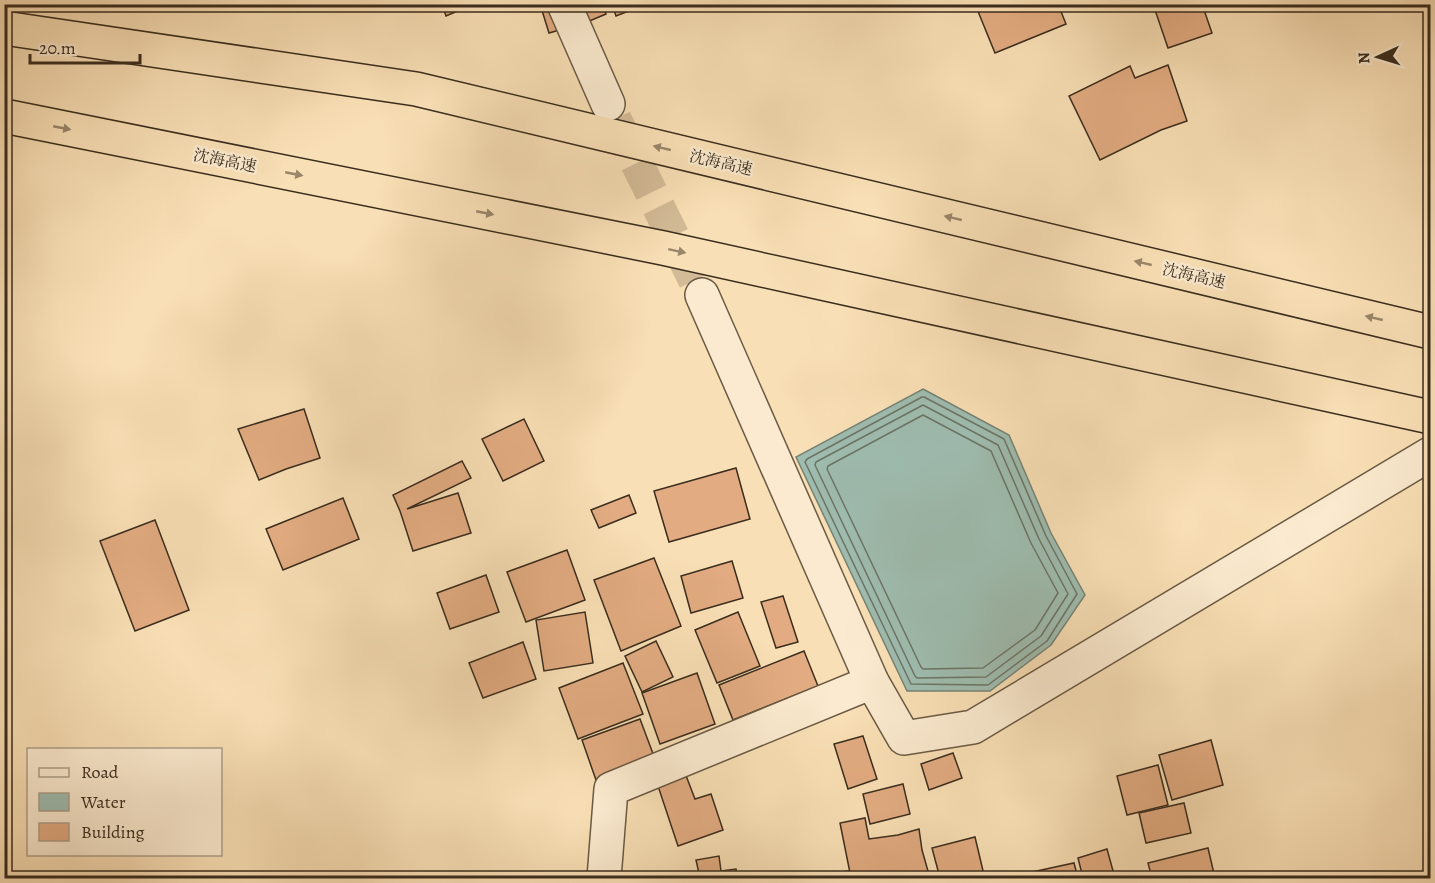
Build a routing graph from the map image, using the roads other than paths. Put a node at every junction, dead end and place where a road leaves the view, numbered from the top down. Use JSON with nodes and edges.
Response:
{"nodes":[{"id":1,"x":564,"y":4,"type":"edge"},
{"id":2,"x":4,"y":28,"type":"edge"},
{"id":3,"x":608,"y":104,"type":"tunnel mouth"},
{"id":4,"x":4,"y":116,"type":"edge"},
{"id":5,"x":702,"y":295,"type":"tunnel mouth"},
{"id":6,"x":1431,"y":332,"type":"edge"},
{"id":7,"x":1431,"y":417,"type":"edge"},
{"id":8,"x":1431,"y":454,"type":"edge"},
{"id":9,"x":872,"y":682,"type":"junction"},
{"id":10,"x":604,"y":879,"type":"edge"}],
"edges":[{"from":1,"to":3,"type":"street"},
{"from":6,"to":2,"type":"highway","name":"沈海高速","one_way":true},
{"from":4,"to":7,"type":"highway","name":"沈海高速","one_way":true},
{"from":5,"to":9,"type":"street"},
{"from":8,"to":9,"type":"street"},
{"from":9,"to":10,"type":"street"}]}
